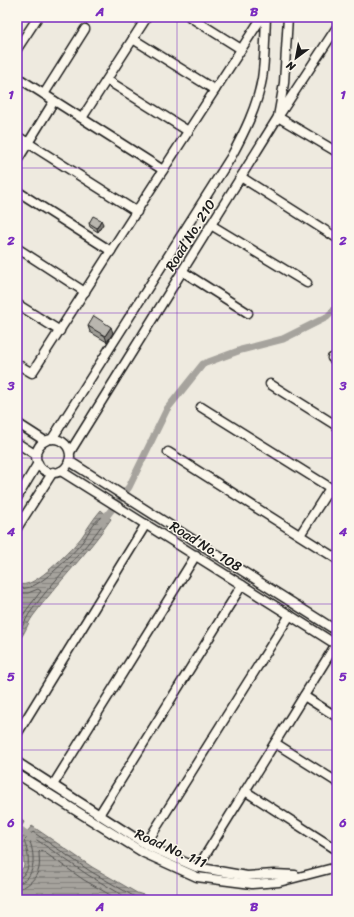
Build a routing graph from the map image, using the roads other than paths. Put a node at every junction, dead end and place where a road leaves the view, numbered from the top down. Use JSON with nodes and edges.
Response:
{"nodes":[{"id":1,"x":38,"y":17,"type":"edge"},
{"id":2,"x":147,"y":17,"type":"edge"},
{"id":3,"x":190,"y":17,"type":"edge"},
{"id":4,"x":262,"y":17,"type":"edge"},
{"id":5,"x":266,"y":17,"type":"edge"},
{"id":6,"x":288,"y":17,"type":"edge"},
{"id":7,"x":337,"y":27,"type":"edge"},
{"id":8,"x":86,"y":30,"type":"dead end"},
{"id":9,"x":133,"y":39,"type":"junction"},
{"id":10,"x":17,"y":49,"type":"edge"},
{"id":11,"x":241,"y":49,"type":"junction"},
{"id":12,"x":17,"y":77,"type":"edge"},
{"id":13,"x":107,"y":80,"type":"junction"},
{"id":14,"x":215,"y":90,"type":"junction"},
{"id":15,"x":44,"y":94,"type":"junction"},
{"id":16,"x":54,"y":101,"type":"junction"},
{"id":17,"x":278,"y":117,"type":"junction"},
{"id":18,"x":82,"y":118,"type":"junction"},
{"id":19,"x":188,"y":131,"type":"junction"},
{"id":20,"x":17,"y":136,"type":"edge"},
{"id":21,"x":28,"y":143,"type":"junction"},
{"id":22,"x":337,"y":152,"type":"edge"},
{"id":23,"x":17,"y":161,"type":"edge"},
{"id":24,"x":163,"y":170,"type":"junction"},
{"id":25,"x":241,"y":178,"type":"junction"},
{"id":26,"x":17,"y":191,"type":"edge"},
{"id":27,"x":137,"y":212,"type":"junction"},
{"id":28,"x":211,"y":226,"type":"junction"},
{"id":29,"x":337,"y":238,"type":"edge"},
{"id":30,"x":17,"y":248,"type":"edge"},
{"id":31,"x":111,"y":252,"type":"junction"},
{"id":32,"x":182,"y":271,"type":"junction"},
{"id":33,"x":306,"y":283,"type":"dead end"},
{"id":34,"x":85,"y":292,"type":"junction"},
{"id":35,"x":17,"y":304,"type":"edge"},
{"id":36,"x":248,"y":313,"type":"dead end"},
{"id":37,"x":60,"y":331,"type":"junction"},
{"id":38,"x":17,"y":364,"type":"edge"},
{"id":39,"x":270,"y":384,"type":"dead end"},
{"id":40,"x":201,"y":408,"type":"dead end"},
{"id":41,"x":17,"y":423,"type":"edge"},
{"id":42,"x":337,"y":426,"type":"edge"},
{"id":43,"x":48,"y":440,"type":"junction"},
{"id":44,"x":17,"y":443,"type":"edge"},
{"id":45,"x":70,"y":452,"type":"junction"},
{"id":46,"x":168,"y":452,"type":"dead end"},
{"id":47,"x":37,"y":459,"type":"junction"},
{"id":48,"x":69,"y":461,"type":"junction"},
{"id":49,"x":61,"y":470,"type":"junction"},
{"id":50,"x":53,"y":472,"type":"junction"},
{"id":51,"x":334,"y":490,"type":"edge"},
{"id":52,"x":17,"y":498,"type":"edge"},
{"id":53,"x":146,"y":524,"type":"junction"},
{"id":54,"x":17,"y":528,"type":"edge"},
{"id":55,"x":300,"y":535,"type":"junction"},
{"id":56,"x":196,"y":555,"type":"junction"},
{"id":57,"x":337,"y":559,"type":"edge"},
{"id":58,"x":242,"y":585,"type":"junction"},
{"id":59,"x":290,"y":615,"type":"junction"},
{"id":60,"x":337,"y":631,"type":"edge"},
{"id":61,"x":336,"y":644,"type":"edge"},
{"id":62,"x":304,"y":696,"type":"junction"},
{"id":63,"x":337,"y":717,"type":"edge"},
{"id":64,"x":17,"y":734,"type":"edge"},
{"id":65,"x":274,"y":743,"type":"junction"},
{"id":66,"x":17,"y":762,"type":"edge"},
{"id":67,"x":17,"y":774,"type":"edge"},
{"id":68,"x":337,"y":782,"type":"edge"},
{"id":69,"x":53,"y":785,"type":"junction"},
{"id":70,"x":245,"y":791,"type":"junction"},
{"id":71,"x":99,"y":815,"type":"junction"},
{"id":72,"x":146,"y":844,"type":"junction"},
{"id":73,"x":337,"y":850,"type":"edge"},
{"id":74,"x":198,"y":867,"type":"junction"},
{"id":75,"x":337,"y":867,"type":"edge"},
{"id":76,"x":304,"y":876,"type":"junction"}],
"edges":[{"from":1,"to":10,"type":"street"},
{"from":2,"to":9,"type":"street"},
{"from":3,"to":11,"type":"street"},
{"from":4,"to":11,"type":"street"},
{"from":5,"to":43,"type":"street","name":"Road No. 210"},
{"from":6,"to":17,"type":"street","name":"Road No. 210"},
{"from":7,"to":17,"type":"street"},
{"from":8,"to":15,"type":"street"},
{"from":9,"to":13,"type":"street"},
{"from":9,"to":14,"type":"street"},
{"from":11,"to":14,"type":"street"},
{"from":12,"to":15,"type":"street"},
{"from":13,"to":18,"type":"street"},
{"from":13,"to":19,"type":"street"},
{"from":14,"to":19,"type":"street"},
{"from":15,"to":16,"type":"street"},
{"from":16,"to":18,"type":"street"},
{"from":16,"to":21,"type":"street"},
{"from":17,"to":22,"type":"street"},
{"from":17,"to":25,"type":"street","name":"Road No. 210"},
{"from":18,"to":24,"type":"street"},
{"from":19,"to":24,"type":"street"},
{"from":20,"to":21,"type":"street"},
{"from":21,"to":23,"type":"street"},
{"from":21,"to":27,"type":"street"},
{"from":24,"to":27,"type":"street"},
{"from":25,"to":28,"type":"street","name":"Road No. 210"},
{"from":25,"to":29,"type":"street"},
{"from":26,"to":31,"type":"street"},
{"from":27,"to":31,"type":"street"},
{"from":28,"to":32,"type":"street","name":"Road No. 210"},
{"from":28,"to":33,"type":"street"},
{"from":30,"to":34,"type":"street"},
{"from":31,"to":34,"type":"street"},
{"from":32,"to":36,"type":"street"},
{"from":32,"to":45,"type":"street","name":"Road No. 210"},
{"from":34,"to":37,"type":"street"},
{"from":35,"to":37,"type":"street"},
{"from":37,"to":38,"type":"street"},
{"from":39,"to":42,"type":"street"},
{"from":40,"to":51,"type":"street"},
{"from":41,"to":43,"type":"street"},
{"from":43,"to":45,"type":"street"},
{"from":43,"to":47,"type":"street","name":"Road No. 210"},
{"from":44,"to":47,"type":"street"},
{"from":45,"to":48,"type":"street","name":"Road No. 210"},
{"from":46,"to":55,"type":"street"},
{"from":47,"to":50,"type":"street"},
{"from":47,"to":52,"type":"street","name":"Road No. 210"},
{"from":48,"to":49,"type":"street"},
{"from":48,"to":60,"type":"street","name":"Road No. 108"},
{"from":49,"to":50,"type":"street"},
{"from":49,"to":53,"type":"street","name":"Road No. 108"},
{"from":50,"to":54,"type":"street"},
{"from":51,"to":55,"type":"street"},
{"from":53,"to":56,"type":"street","name":"Road No. 108"},
{"from":53,"to":64,"type":"street"},
{"from":55,"to":57,"type":"street"},
{"from":56,"to":58,"type":"street","name":"Road No. 108"},
{"from":56,"to":69,"type":"street"},
{"from":58,"to":59,"type":"street","name":"Road No. 108"},
{"from":58,"to":71,"type":"street"},
{"from":59,"to":61,"type":"street","name":"Road No. 108"},
{"from":59,"to":72,"type":"street"},
{"from":61,"to":62,"type":"street"},
{"from":62,"to":63,"type":"street"},
{"from":62,"to":65,"type":"street"},
{"from":65,"to":68,"type":"street"},
{"from":65,"to":70,"type":"street"},
{"from":66,"to":69,"type":"street","name":"Road No. 111"},
{"from":67,"to":76,"type":"street","name":"Road No. 111"},
{"from":69,"to":71,"type":"street","name":"Road No. 111"},
{"from":70,"to":73,"type":"street"},
{"from":70,"to":74,"type":"street"},
{"from":71,"to":72,"type":"street","name":"Road No. 111"},
{"from":72,"to":74,"type":"street","name":"Road No. 111"},
{"from":74,"to":76,"type":"street","name":"Road No. 111"},
{"from":75,"to":76,"type":"street"}]}
